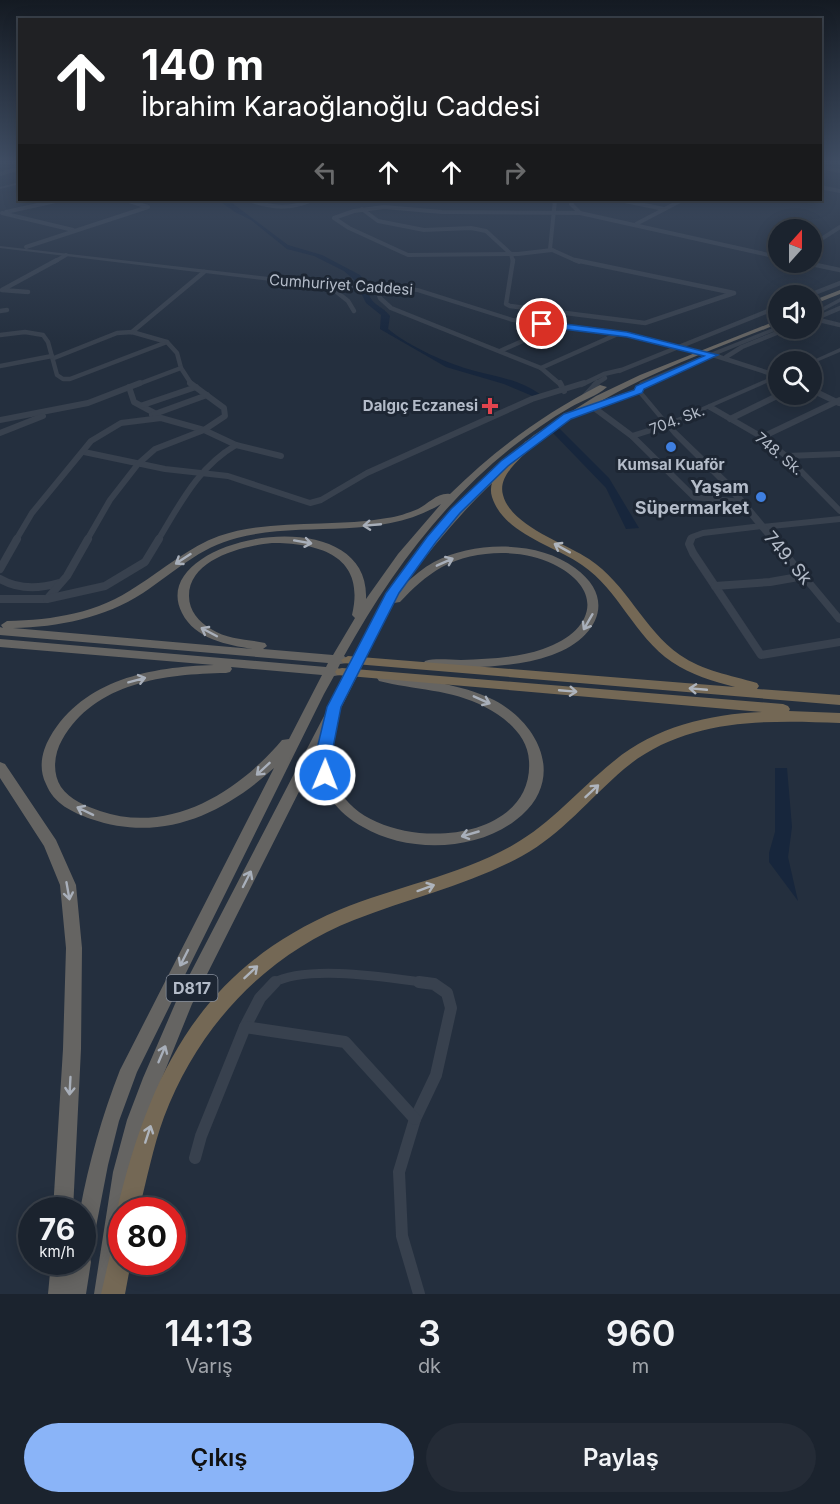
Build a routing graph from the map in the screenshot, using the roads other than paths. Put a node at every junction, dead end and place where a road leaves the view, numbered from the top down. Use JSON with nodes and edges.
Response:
{"nodes":[{"id":1,"x":43,"y":223,"type":"edge"},
{"id":2,"x":97,"y":223,"type":"edge"},
{"id":3,"x":342,"y":223,"type":"edge"},
{"id":4,"x":390,"y":223,"type":"edge"},
{"id":5,"x":552,"y":223,"type":"edge"},
{"id":6,"x":633,"y":223,"type":"edge"},
{"id":7,"x":636,"y":224,"type":"joint"},
{"id":8,"x":840,"y":227,"type":"edge"},
{"id":9,"x":74,"y":231,"type":"junction"},
{"id":10,"x":822,"y":239,"type":"edge"},
{"id":11,"x":0,"y":245,"type":"edge"},
{"id":12,"x":26,"y":247,"type":"junction"},
{"id":13,"x":552,"y":250,"type":"junction"},
{"id":14,"x":511,"y":254,"type":"junction"},
{"id":15,"x":66,"y":255,"type":"junction"},
{"id":16,"x":768,"y":255,"type":"edge"},
{"id":17,"x":822,"y":266,"type":"edge"},
{"id":18,"x":840,"y":270,"type":"edge"},
{"id":19,"x":204,"y":272,"type":"junction"},
{"id":20,"x":328,"y":285,"type":"junction"},
{"id":21,"x":351,"y":285,"type":"junction"},
{"id":22,"x":840,"y":285,"type":"edge"},
{"id":23,"x":376,"y":287,"type":"junction"},
{"id":24,"x":28,"y":292,"type":"dead end"},
{"id":25,"x":822,"y":292,"type":"edge"},
{"id":26,"x":840,"y":292,"type":"edge"},
{"id":27,"x":822,"y":299,"type":"edge"},
{"id":28,"x":840,"y":299,"type":"edge"},
{"id":29,"x":822,"y":305,"type":"edge"},
{"id":30,"x":840,"y":308,"type":"edge"},
{"id":31,"x":7,"y":310,"type":"dead end"},
{"id":32,"x":0,"y":311,"type":"edge"},
{"id":33,"x":354,"y":311,"type":"dead end"},
{"id":34,"x":822,"y":311,"type":"edge"},
{"id":35,"x":768,"y":313,"type":"edge"},
{"id":36,"x":822,"y":314,"type":"edge"},
{"id":37,"x":822,"y":320,"type":"edge"},
{"id":38,"x":768,"y":322,"type":"edge"},
{"id":39,"x":558,"y":325,"type":"junction"},
{"id":40,"x":840,"y":325,"type":"edge"},
{"id":41,"x":768,"y":326,"type":"edge"},
{"id":42,"x":768,"y":331,"type":"edge"},
{"id":43,"x":132,"y":332,"type":"junction"},
{"id":44,"x":620,"y":333,"type":"junction"},
{"id":45,"x":0,"y":335,"type":"edge"},
{"id":46,"x":768,"y":336,"type":"edge"},
{"id":47,"x":167,"y":342,"type":"junction"},
{"id":48,"x":707,"y":350,"type":"junction"},
{"id":49,"x":500,"y":351,"type":"junction"},
{"id":50,"x":840,"y":351,"type":"edge"},
{"id":51,"x":677,"y":355,"type":"junction"},
{"id":52,"x":53,"y":357,"type":"junction"},
{"id":53,"x":726,"y":357,"type":"junction"},
{"id":54,"x":822,"y":358,"type":"edge"},
{"id":55,"x":0,"y":366,"type":"edge"},
{"id":56,"x":181,"y":368,"type":"junction"},
{"id":57,"x":541,"y":368,"type":"junction"},
{"id":58,"x":621,"y":370,"type":"junction"},
{"id":59,"x":768,"y":372,"type":"edge"},
{"id":60,"x":768,"y":381,"type":"edge"},
{"id":61,"x":129,"y":387,"type":"junction"},
{"id":62,"x":196,"y":387,"type":"junction"},
{"id":63,"x":639,"y":389,"type":"junction"},
{"id":64,"x":564,"y":391,"type":"junction"},
{"id":65,"x":822,"y":394,"type":"edge"},
{"id":66,"x":207,"y":395,"type":"junction"},
{"id":67,"x":585,"y":396,"type":"junction"},
{"id":68,"x":768,"y":401,"type":"edge"},
{"id":69,"x":839,"y":402,"type":"edge"},
{"id":70,"x":143,"y":405,"type":"junction"},
{"id":71,"x":593,"y":407,"type":"junction"},
{"id":72,"x":710,"y":407,"type":"junction"},
{"id":73,"x":54,"y":411,"type":"junction"},
{"id":74,"x":159,"y":416,"type":"junction"},
{"id":75,"x":568,"y":417,"type":"junction"},
{"id":76,"x":730,"y":419,"type":"junction"},
{"id":77,"x":0,"y":420,"type":"edge"},
{"id":78,"x":667,"y":425,"type":"junction"},
{"id":79,"x":204,"y":429,"type":"junction"},
{"id":80,"x":0,"y":433,"type":"edge"},
{"id":81,"x":632,"y":436,"type":"junction"},
{"id":82,"x":762,"y":437,"type":"junction"},
{"id":83,"x":530,"y":443,"type":"junction"},
{"id":84,"x":236,"y":444,"type":"junction"},
{"id":85,"x":84,"y":452,"type":"junction"},
{"id":86,"x":840,"y":454,"type":"edge"},
{"id":87,"x":281,"y":456,"type":"dead end"},
{"id":88,"x":786,"y":456,"type":"junction"},
{"id":89,"x":495,"y":459,"type":"junction"},
{"id":90,"x":138,"y":464,"type":"junction"},
{"id":91,"x":200,"y":474,"type":"junction"},
{"id":92,"x":742,"y":502,"type":"junction"},
{"id":93,"x":840,"y":511,"type":"edge"},
{"id":94,"x":840,"y":519,"type":"edge"},
{"id":95,"x":762,"y":526,"type":"junction"},
{"id":96,"x":0,"y":569,"type":"edge"},
{"id":97,"x":804,"y":576,"type":"junction"},
{"id":98,"x":0,"y":579,"type":"edge"},
{"id":99,"x":61,"y":583,"type":"junction"},
{"id":100,"x":715,"y":586,"type":"junction"},
{"id":101,"x":47,"y":598,"type":"junction"},
{"id":102,"x":0,"y":599,"type":"edge"},
{"id":103,"x":840,"y":620,"type":"edge"},
{"id":104,"x":0,"y":625,"type":"edge"},
{"id":105,"x":0,"y":631,"type":"edge"},
{"id":106,"x":353,"y":632,"type":"junction"},
{"id":107,"x":372,"y":633,"type":"junction"},
{"id":108,"x":840,"y":642,"type":"edge"},
{"id":109,"x":0,"y":643,"type":"edge"},
{"id":110,"x":345,"y":666,"type":"junction"},
{"id":111,"x":323,"y":671,"type":"junction"},
{"id":112,"x":840,"y":699,"type":"edge"},
{"id":113,"x":314,"y":704,"type":"junction"},
{"id":114,"x":335,"y":704,"type":"junction"},
{"id":115,"x":840,"y":713,"type":"edge"},
{"id":116,"x":840,"y":718,"type":"edge"},
{"id":117,"x":0,"y":767,"type":"edge"},
{"id":118,"x":245,"y":1027,"type":"junction"},
{"id":119,"x":415,"y":1119,"type":"junction"},
{"id":120,"x":195,"y":1158,"type":"dead end"},
{"id":121,"x":64,"y":1197,"type":"edge"},
{"id":122,"x":93,"y":1197,"type":"edge"},
{"id":123,"x":131,"y":1197,"type":"edge"},
{"id":124,"x":60,"y":1275,"type":"edge"},
{"id":125,"x":79,"y":1275,"type":"edge"},
{"id":126,"x":117,"y":1275,"type":"edge"},
{"id":127,"x":59,"y":1294,"type":"edge"},
{"id":128,"x":75,"y":1294,"type":"edge"},
{"id":129,"x":105,"y":1294,"type":"edge"},
{"id":130,"x":113,"y":1294,"type":"edge"},
{"id":131,"x":419,"y":1294,"type":"edge"}],
"edges":[{"from":1,"to":9,"type":"street"},
{"from":2,"to":9,"type":"street"},
{"from":3,"to":14,"type":"street"},
{"from":4,"to":14,"type":"street"},
{"from":5,"to":13,"type":"street"},
{"from":6,"to":7,"type":"street"},
{"from":7,"to":16,"type":"street"},
{"from":8,"to":10,"type":"street"},
{"from":9,"to":12,"type":"street"},
{"from":11,"to":12,"type":"street"},
{"from":11,"to":15,"type":"street","name":"Cumhuriyet Caddesi"},
{"from":12,"to":21,"type":"street"},
{"from":13,"to":14,"type":"street"},
{"from":13,"to":14,"type":"street"},
{"from":15,"to":19,"type":"street","name":"Cumhuriyet Caddesi"},
{"from":15,"to":24,"type":"street"},
{"from":17,"to":18,"type":"street"},
{"from":19,"to":20,"type":"street","name":"Cumhuriyet Caddesi"},
{"from":19,"to":43,"type":"street"},
{"from":20,"to":21,"type":"street","name":"Cumhuriyet Caddesi"},
{"from":20,"to":33,"type":"street"},
{"from":21,"to":23,"type":"street","name":"Cumhuriyet Caddesi"},
{"from":22,"to":25,"type":"street"},
{"from":23,"to":39,"type":"street","name":"Cumhuriyet Caddesi"},
{"from":23,"to":49,"type":"street"},
{"from":26,"to":27,"type":"highway"},
{"from":28,"to":29,"type":"highway"},
{"from":28,"to":34,"type":"street"},
{"from":30,"to":36,"type":"street"},
{"from":31,"to":32,"type":"street"},
{"from":35,"to":51,"type":"street"},
{"from":37,"to":40,"type":"street"},
{"from":38,"to":48,"type":"highway","number":"D817"},
{"from":39,"to":44,"type":"street","name":"Cumhuriyet Caddesi"},
{"from":39,"to":49,"type":"street"},
{"from":41,"to":48,"type":"highway","number":"D817"},
{"from":42,"to":48,"type":"street"},
{"from":43,"to":47,"type":"street"},
{"from":43,"to":52,"type":"street"},
{"from":44,"to":51,"type":"street","name":"Cumhuriyet Caddesi"},
{"from":44,"to":57,"type":"street"},
{"from":45,"to":52,"type":"street"},
{"from":46,"to":53,"type":"street"},
{"from":47,"to":52,"type":"street"},
{"from":47,"to":56,"type":"street"},
{"from":48,"to":51,"type":"highway","number":"D817"},
{"from":48,"to":51,"type":"street","name":"Cumhuriyet Caddesi"},
{"from":48,"to":53,"type":"street"},
{"from":48,"to":63,"type":"street"},
{"from":49,"to":57,"type":"street"},
{"from":50,"to":54,"type":"street"},
{"from":51,"to":58,"type":"street"},
{"from":51,"to":67,"type":"highway","number":"D817"},
{"from":51,"to":75,"type":"highway","number":"D817"},
{"from":52,"to":55,"type":"street"},
{"from":53,"to":59,"type":"street"},
{"from":56,"to":61,"type":"street"},
{"from":56,"to":62,"type":"street"},
{"from":57,"to":64,"type":"street"},
{"from":58,"to":64,"type":"street"},
{"from":58,"to":67,"type":"street"},
{"from":60,"to":72,"type":"street","name":"704. Sk."},
{"from":61,"to":70,"type":"street"},
{"from":61,"to":73,"type":"street"},
{"from":62,"to":66,"type":"street"},
{"from":62,"to":70,"type":"street"},
{"from":63,"to":71,"type":"highway"},
{"from":63,"to":78,"type":"street","name":"749. Sk"},
{"from":64,"to":91,"type":"street"},
{"from":65,"to":69,"type":"street"},
{"from":66,"to":74,"type":"street"},
{"from":66,"to":79,"type":"street"},
{"from":67,"to":89,"type":"highway","number":"D817"},
{"from":68,"to":76,"type":"street"},
{"from":69,"to":82,"type":"street"},
{"from":70,"to":74,"type":"street"},
{"from":71,"to":75,"type":"highway"},
{"from":71,"to":81,"type":"street"},
{"from":72,"to":76,"type":"street","name":"748. Sk."},
{"from":72,"to":78,"type":"street","name":"704. Sk."},
{"from":73,"to":77,"type":"street"},
{"from":73,"to":80,"type":"street"},
{"from":74,"to":79,"type":"street"},
{"from":74,"to":85,"type":"street"},
{"from":75,"to":83,"type":"highway","number":"D817"},
{"from":76,"to":82,"type":"street","name":"748. Sk."},
{"from":78,"to":81,"type":"street","name":"704. Sk."},
{"from":78,"to":92,"type":"street","name":"749. Sk"},
{"from":79,"to":84,"type":"street"},
{"from":79,"to":90,"type":"street"},
{"from":81,"to":92,"type":"street","name":"704. Sk."},
{"from":82,"to":88,"type":"street","name":"748. Sk."},
{"from":83,"to":107,"type":"highway","number":"D817"},
{"from":112,"to":83,"type":"highway","one_way":true},
{"from":84,"to":87,"type":"street"},
{"from":84,"to":91,"type":"street"},
{"from":85,"to":90,"type":"street"},
{"from":85,"to":96,"type":"street"},
{"from":86,"to":88,"type":"street"},
{"from":88,"to":93,"type":"street","name":"748. Sk."},
{"from":89,"to":104,"type":"highway","one_way":true},
{"from":89,"to":106,"type":"highway","number":"D817"},
{"from":90,"to":91,"type":"street"},
{"from":90,"to":99,"type":"street"},
{"from":91,"to":101,"type":"street"},
{"from":92,"to":95,"type":"street","name":"749. Sk"},
{"from":94,"to":95,"type":"street"},
{"from":95,"to":97,"type":"street","name":"749. Sk"},
{"from":95,"to":100,"type":"street"},
{"from":97,"to":100,"type":"street"},
{"from":97,"to":103,"type":"street","name":"749. Sk"},
{"from":98,"to":99,"type":"street"},
{"from":99,"to":101,"type":"street"},
{"from":100,"to":108,"type":"street"},
{"from":101,"to":102,"type":"street"},
{"from":105,"to":110,"type":"highway"},
{"from":110,"to":106,"type":"highway","one_way":true},
{"from":106,"to":113,"type":"highway","number":"D817"},
{"from":107,"to":110,"type":"highway","one_way":true},
{"from":107,"to":114,"type":"highway","number":"D817"},
{"from":109,"to":111,"type":"highway"},
{"from":110,"to":111,"type":"highway"},
{"from":112,"to":110,"type":"highway","one_way":true},
{"from":110,"to":114,"type":"highway","one_way":true},
{"from":110,"to":115,"type":"highway","one_way":true},
{"from":113,"to":111,"type":"highway","one_way":true},
{"from":113,"to":122,"type":"highway","number":"D817","one_way":true},
{"from":129,"to":114,"type":"highway","number":"D817","one_way":true},
{"from":123,"to":116,"type":"highway","one_way":true},
{"from":117,"to":121,"type":"highway","one_way":true},
{"from":118,"to":119,"type":"street"},
{"from":118,"to":119,"type":"street"},
{"from":118,"to":120,"type":"street"},
{"from":119,"to":131,"type":"street"},
{"from":124,"to":127,"type":"highway"},
{"from":125,"to":128,"type":"highway"},
{"from":126,"to":130,"type":"highway"}]}
